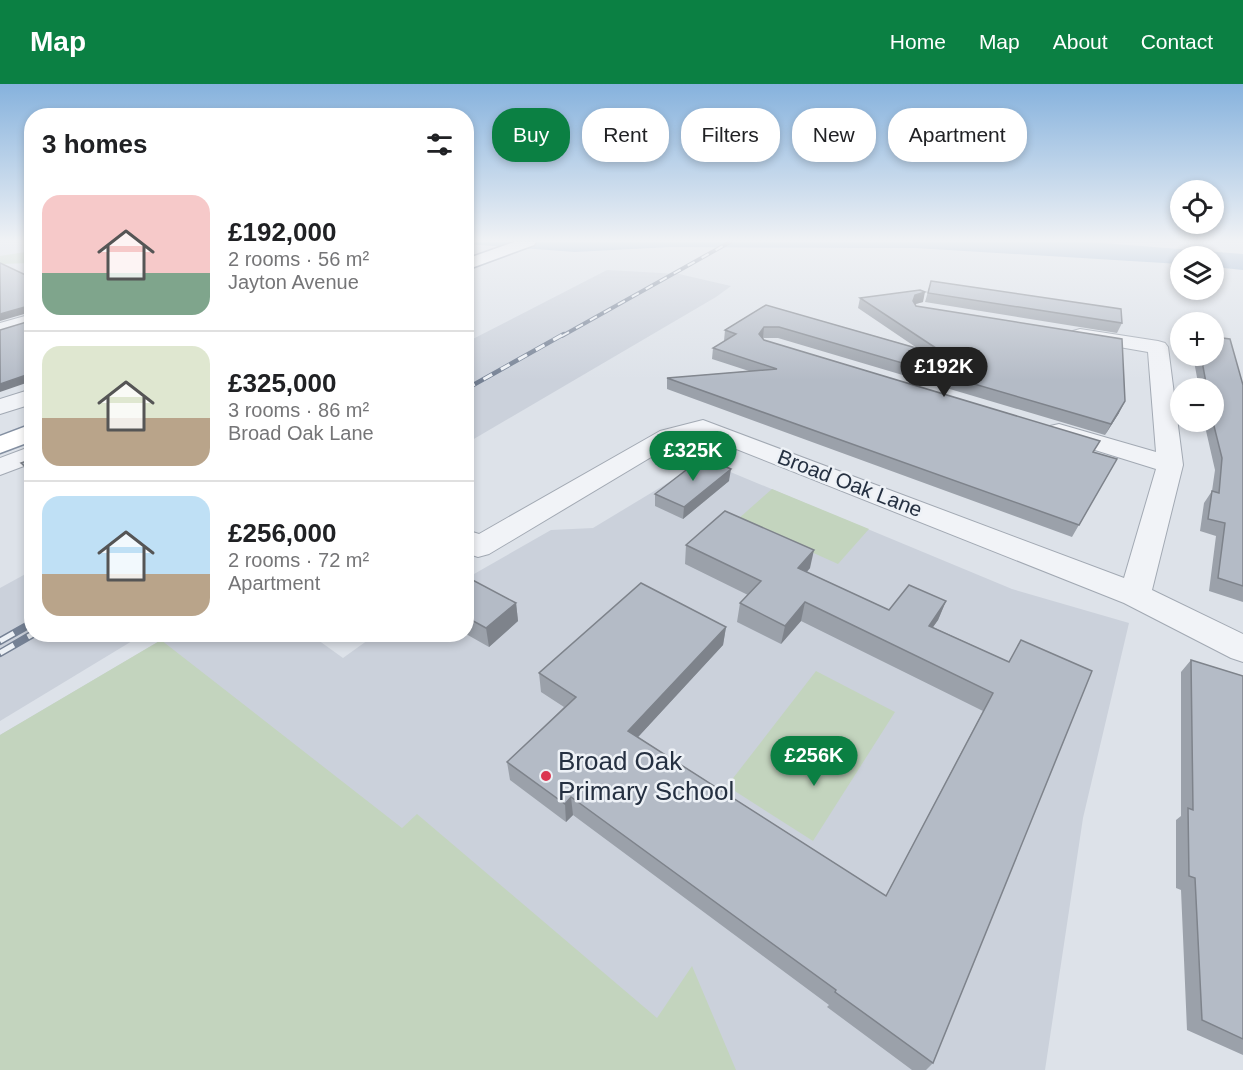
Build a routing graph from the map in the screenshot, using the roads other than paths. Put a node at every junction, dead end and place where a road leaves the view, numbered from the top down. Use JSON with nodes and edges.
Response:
{"nodes":[{"id":1,"x":24,"y":322,"type":"edge"},
{"id":2,"x":0,"y":329,"type":"edge"},
{"id":3,"x":1063,"y":332,"type":"edge"},
{"id":4,"x":24,"y":399,"type":"edge"},
{"id":5,"x":0,"y":407,"type":"edge"},
{"id":6,"x":24,"y":419,"type":"edge"},
{"id":7,"x":1033,"y":423,"type":"edge"},
{"id":8,"x":0,"y":428,"type":"edge"},
{"id":9,"x":24,"y":435,"type":"edge"},
{"id":10,"x":0,"y":445,"type":"edge"},
{"id":11,"x":24,"y":457,"type":"edge"},
{"id":12,"x":1170,"y":465,"type":"junction"},
{"id":13,"x":0,"y":467,"type":"edge"},
{"id":14,"x":474,"y":544,"type":"edge"},
{"id":15,"x":1135,"y":595,"type":"junction"},
{"id":16,"x":1243,"y":649,"type":"edge"}],
"edges":[{"from":1,"to":2,"type":"street"},
{"from":3,"to":12,"type":"street"},
{"from":4,"to":5,"type":"street"},
{"from":6,"to":8,"type":"highway"},
{"from":7,"to":12,"type":"street"},
{"from":9,"to":10,"type":"highway"},
{"from":11,"to":13,"type":"street"},
{"from":12,"to":15,"type":"street"},
{"from":14,"to":15,"type":"street","name":"Broad Oak Lane"},
{"from":15,"to":16,"type":"street","name":"Broad Oak Lane"}]}
